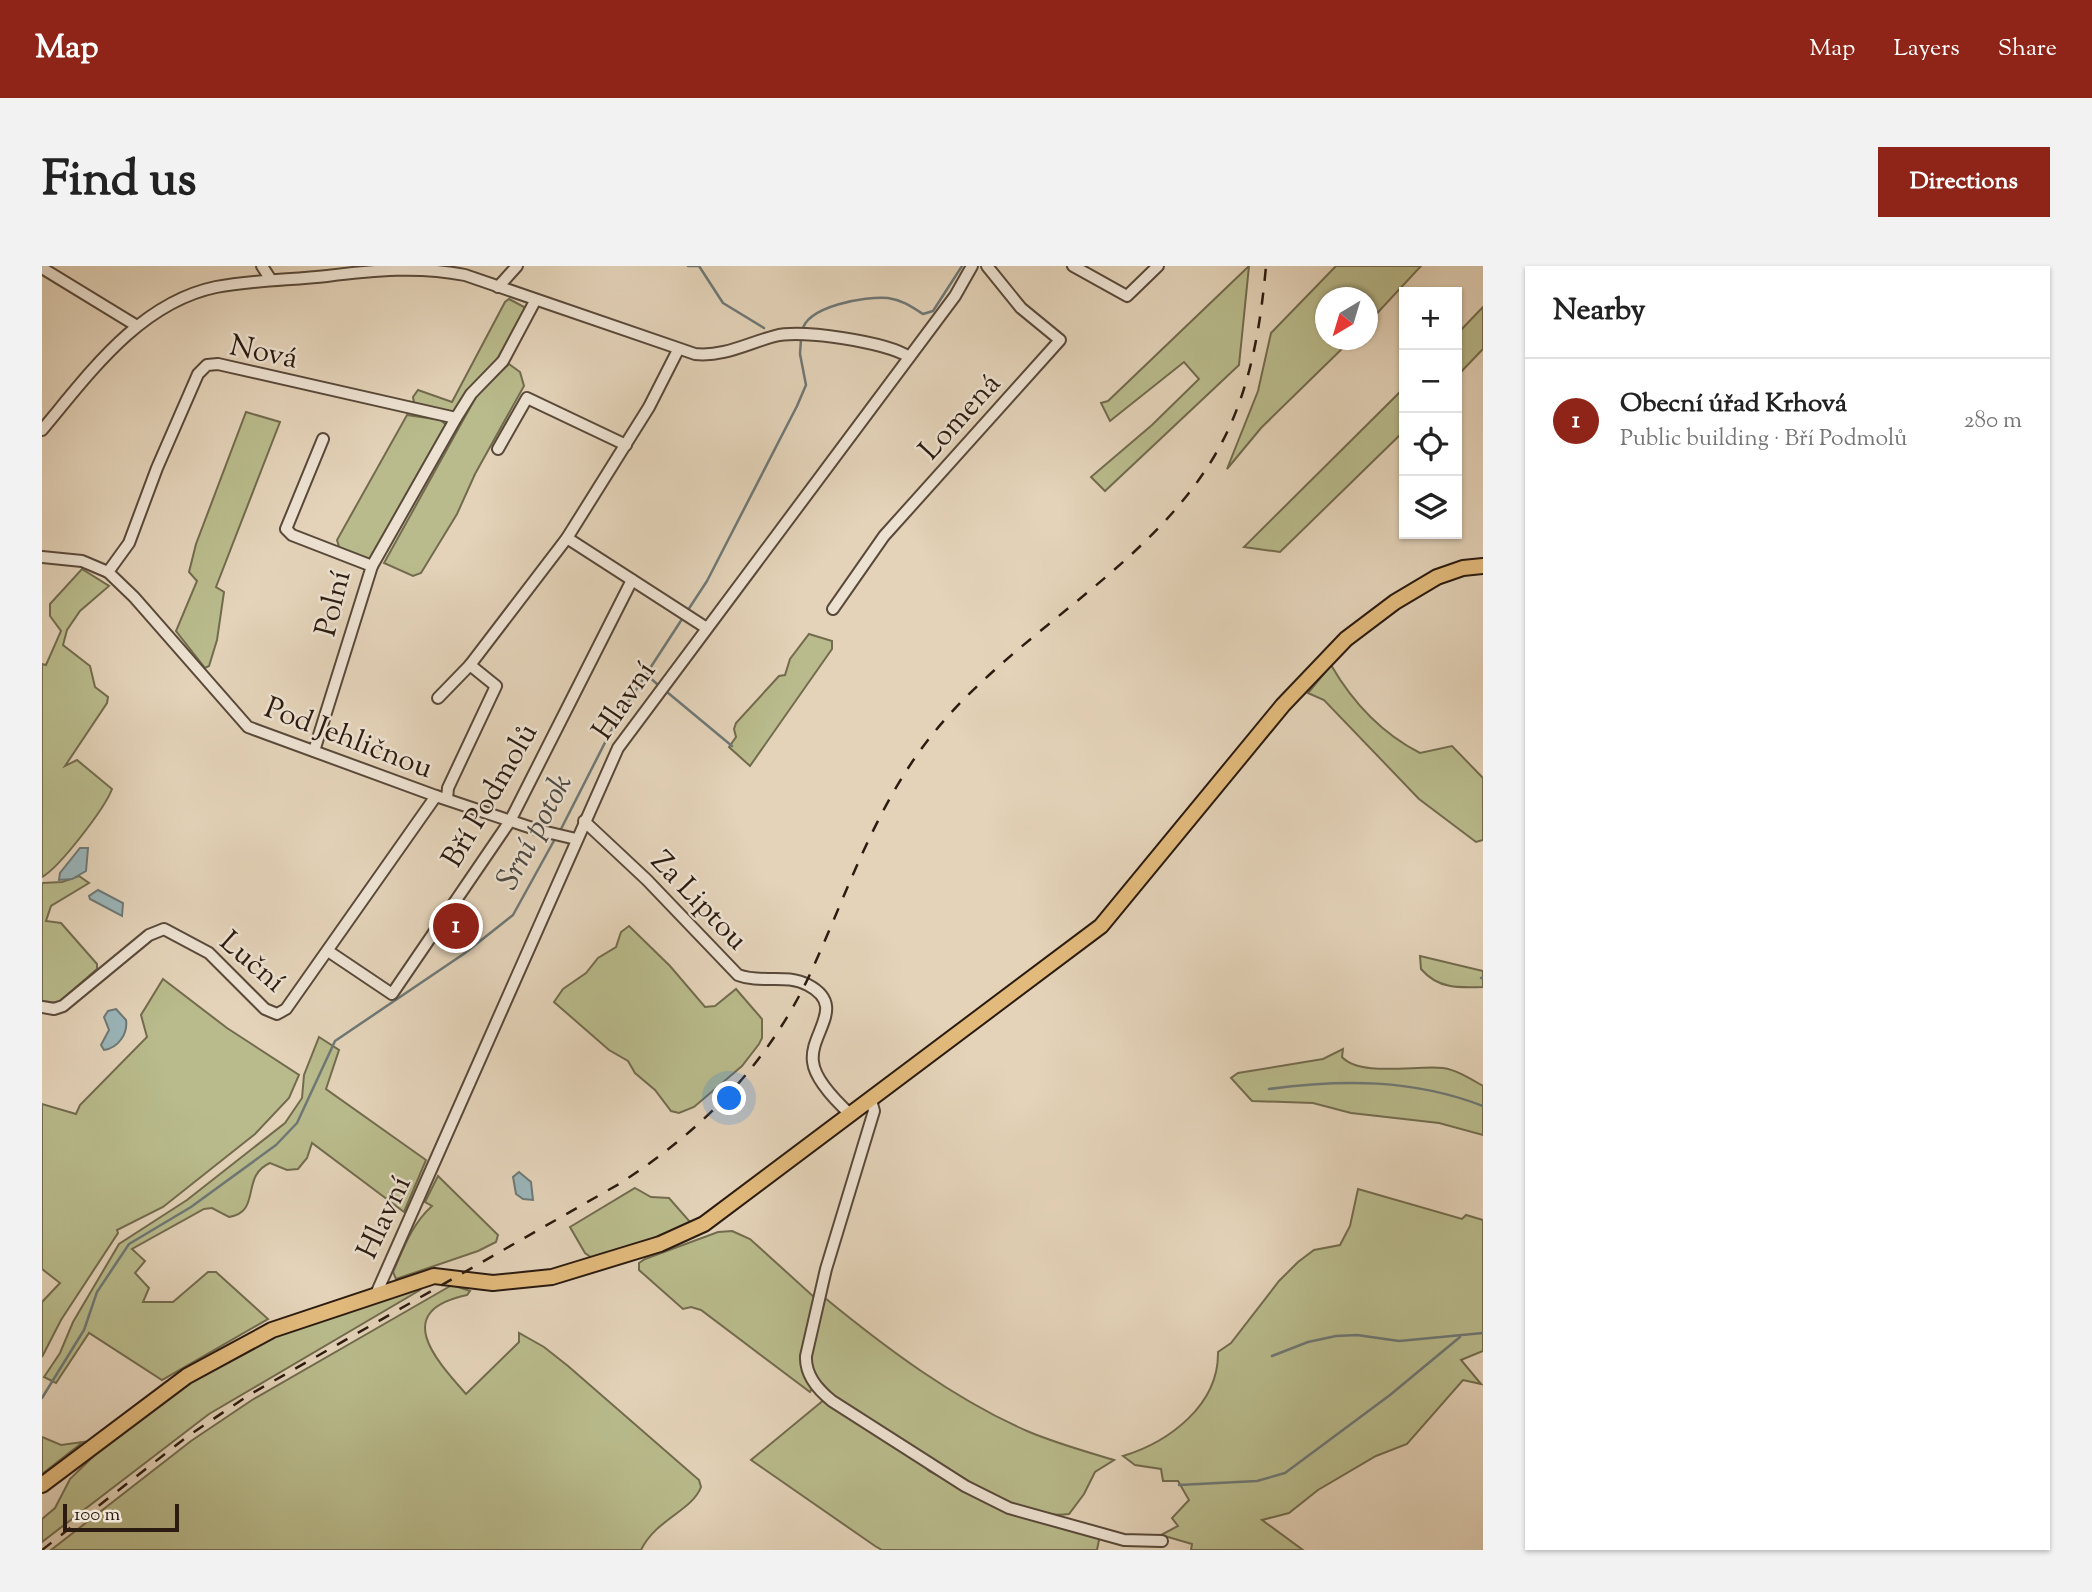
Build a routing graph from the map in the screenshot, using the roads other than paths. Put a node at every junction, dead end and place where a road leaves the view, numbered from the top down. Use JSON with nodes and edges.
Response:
{"nodes":[{"id":1,"x":261,"y":266,"type":"edge"},
{"id":2,"x":517,"y":266,"type":"edge"},
{"id":3,"x":972,"y":266,"type":"edge"},
{"id":4,"x":987,"y":266,"type":"edge"},
{"id":5,"x":1073,"y":266,"type":"edge"},
{"id":6,"x":1158,"y":266,"type":"edge"},
{"id":7,"x":42,"y":268,"type":"edge"},
{"id":8,"x":271,"y":280,"type":"junction"},
{"id":9,"x":498,"y":287,"type":"junction"},
{"id":10,"x":535,"y":301,"type":"junction"},
{"id":11,"x":137,"y":326,"type":"junction"},
{"id":12,"x":677,"y":350,"type":"junction"},
{"id":13,"x":909,"y":357,"type":"junction"},
{"id":14,"x":456,"y":418,"type":"junction"},
{"id":15,"x":42,"y":430,"type":"edge"},
{"id":16,"x":323,"y":439,"type":"dead end"},
{"id":17,"x":626,"y":445,"type":"junction"},
{"id":18,"x":498,"y":449,"type":"dead end"},
{"id":19,"x":567,"y":538,"type":"junction"},
{"id":20,"x":42,"y":557,"type":"edge"},
{"id":21,"x":372,"y":566,"type":"junction"},
{"id":22,"x":1483,"y":566,"type":"edge"},
{"id":23,"x":108,"y":572,"type":"junction"},
{"id":24,"x":632,"y":580,"type":"junction"},
{"id":25,"x":833,"y":609,"type":"dead end"},
{"id":26,"x":705,"y":627,"type":"junction"},
{"id":27,"x":470,"y":664,"type":"junction"},
{"id":28,"x":438,"y":698,"type":"dead end"},
{"id":29,"x":314,"y":751,"type":"junction"},
{"id":30,"x":442,"y":798,"type":"junction"},
{"id":31,"x":510,"y":821,"type":"junction"},
{"id":32,"x":584,"y":821,"type":"junction"},
{"id":33,"x":576,"y":839,"type":"junction"},
{"id":34,"x":328,"y":951,"type":"junction"},
{"id":35,"x":42,"y":1007,"type":"edge"},
{"id":36,"x":871,"y":1100,"type":"junction"},
{"id":37,"x":851,"y":1115,"type":"junction"},
{"id":38,"x":376,"y":1294,"type":"junction"},
{"id":39,"x":42,"y":1485,"type":"edge"},
{"id":40,"x":1162,"y":1541,"type":"dead end"}],
"edges":[{"from":1,"to":8,"type":"street"},
{"from":2,"to":9,"type":"street"},
{"from":3,"to":13,"type":"street","name":"Hlavní"},
{"from":4,"to":25,"type":"street","name":"Lomená"},
{"from":5,"to":6,"type":"street"},
{"from":7,"to":11,"type":"street"},
{"from":8,"to":9,"type":"street"},
{"from":8,"to":11,"type":"street"},
{"from":9,"to":10,"type":"street"},
{"from":10,"to":12,"type":"street"},
{"from":10,"to":14,"type":"street"},
{"from":11,"to":15,"type":"street"},
{"from":12,"to":13,"type":"street"},
{"from":12,"to":17,"type":"street"},
{"from":13,"to":26,"type":"street","name":"Hlavní"},
{"from":14,"to":21,"type":"street"},
{"from":14,"to":23,"type":"street","name":"Nová"},
{"from":16,"to":21,"type":"street","name":"Polní"},
{"from":17,"to":18,"type":"street"},
{"from":17,"to":19,"type":"street"},
{"from":19,"to":24,"type":"street"},
{"from":19,"to":27,"type":"street"},
{"from":20,"to":23,"type":"street","name":"Pod Jehličnou"},
{"from":21,"to":29,"type":"street","name":"Polní"},
{"from":22,"to":36,"type":"main road"},
{"from":23,"to":29,"type":"street","name":"Pod Jehličnou"},
{"from":24,"to":26,"type":"street"},
{"from":24,"to":31,"type":"street","name":"Bří Podmolů"},
{"from":26,"to":32,"type":"street","name":"Hlavní"},
{"from":27,"to":28,"type":"street"},
{"from":27,"to":30,"type":"street","name":"Luční"},
{"from":29,"to":30,"type":"street","name":"Pod Jehličnou"},
{"from":30,"to":31,"type":"street","name":"Pod Jehličnou"},
{"from":30,"to":34,"type":"street","name":"Luční"},
{"from":31,"to":33,"type":"street","name":"Pod Jehličnou"},
{"from":31,"to":34,"type":"street","name":"Bří Podmolů"},
{"from":32,"to":33,"type":"street","name":"Hlavní"},
{"from":32,"to":37,"type":"street","name":"Za Liptou"},
{"from":33,"to":38,"type":"street","name":"Hlavní"},
{"from":34,"to":35,"type":"street","name":"Luční"},
{"from":36,"to":37,"type":"main road"},
{"from":36,"to":40,"type":"street"},
{"from":37,"to":38,"type":"main road"},
{"from":38,"to":39,"type":"main road"}]}
